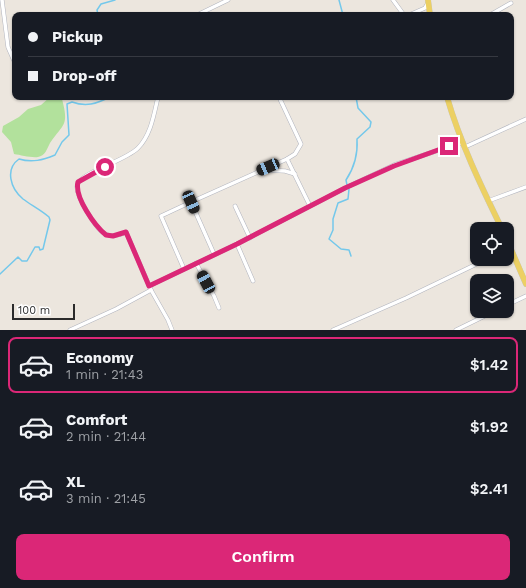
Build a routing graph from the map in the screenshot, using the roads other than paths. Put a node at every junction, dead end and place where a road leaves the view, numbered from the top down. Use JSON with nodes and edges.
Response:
{"nodes":[{"id":1,"x":2,"y":0,"type":"edge"},
{"id":2,"x":228,"y":0,"type":"edge"},
{"id":3,"x":393,"y":0,"type":"edge"},
{"id":4,"x":428,"y":1,"type":"edge"},
{"id":5,"x":512,"y":3,"type":"dead end"},
{"id":6,"x":203,"y":12,"type":"edge"},
{"id":7,"x":402,"y":12,"type":"edge"},
{"id":8,"x":416,"y":12,"type":"edge"},
{"id":9,"x":430,"y":12,"type":"edge"},
{"id":10,"x":496,"y":12,"type":"edge"},
{"id":11,"x":12,"y":56,"type":"edge"},
{"id":12,"x":157,"y":100,"type":"edge"},
{"id":13,"x":280,"y":100,"type":"edge"},
{"id":14,"x":448,"y":100,"type":"edge"},
{"id":15,"x":526,"y":118,"type":"edge"},
{"id":16,"x":464,"y":145,"type":"junction"},
{"id":17,"x":288,"y":159,"type":"junction"},
{"id":18,"x":259,"y":170,"type":"junction"},
{"id":19,"x":295,"y":174,"type":"junction"},
{"id":20,"x":526,"y":187,"type":"edge"},
{"id":21,"x":488,"y":201,"type":"junction"},
{"id":22,"x":191,"y":202,"type":"junction"},
{"id":23,"x":235,"y":206,"type":"dead end"},
{"id":24,"x":310,"y":206,"type":"junction"},
{"id":25,"x":498,"y":222,"type":"edge"},
{"id":26,"x":250,"y":238,"type":"junction"},
{"id":27,"x":237,"y":244,"type":"junction"},
{"id":28,"x":214,"y":254,"type":"junction"},
{"id":29,"x":514,"y":260,"type":"edge"},
{"id":30,"x":196,"y":264,"type":"junction"},
{"id":31,"x":473,"y":266,"type":"edge"},
{"id":32,"x":184,"y":269,"type":"junction"},
{"id":33,"x":252,"y":281,"type":"dead end"},
{"id":34,"x":526,"y":284,"type":"edge"},
{"id":35,"x":150,"y":288,"type":"junction"},
{"id":36,"x":526,"y":296,"type":"edge"},
{"id":37,"x":514,"y":302,"type":"edge"},
{"id":38,"x":219,"y":308,"type":"dead end"},
{"id":39,"x":481,"y":318,"type":"edge"},
{"id":40,"x":70,"y":330,"type":"edge"},
{"id":41,"x":172,"y":330,"type":"edge"},
{"id":42,"x":333,"y":330,"type":"edge"},
{"id":43,"x":456,"y":330,"type":"edge"}],
"edges":[{"from":1,"to":11,"type":"street"},
{"from":2,"to":6,"type":"street"},
{"from":3,"to":7,"type":"street"},
{"from":4,"to":8,"type":"street"},
{"from":4,"to":9,"type":"main road"},
{"from":5,"to":10,"type":"street"},
{"from":12,"to":35,"type":"street"},
{"from":13,"to":17,"type":"street"},
{"from":14,"to":16,"type":"main road"},
{"from":15,"to":16,"type":"street"},
{"from":16,"to":21,"type":"main road"},
{"from":16,"to":24,"type":"street"},
{"from":17,"to":18,"type":"street"},
{"from":17,"to":19,"type":"street"},
{"from":18,"to":19,"type":"street"},
{"from":18,"to":22,"type":"street"},
{"from":19,"to":24,"type":"street"},
{"from":20,"to":21,"type":"street"},
{"from":21,"to":25,"type":"main road"},
{"from":22,"to":28,"type":"street"},
{"from":22,"to":32,"type":"street"},
{"from":23,"to":26,"type":"street"},
{"from":24,"to":26,"type":"street"},
{"from":26,"to":27,"type":"street"},
{"from":27,"to":28,"type":"street"},
{"from":27,"to":33,"type":"street"},
{"from":28,"to":30,"type":"street"},
{"from":29,"to":34,"type":"main road"},
{"from":30,"to":32,"type":"street"},
{"from":30,"to":38,"type":"street"},
{"from":31,"to":42,"type":"street"},
{"from":32,"to":35,"type":"street"},
{"from":35,"to":40,"type":"street"},
{"from":35,"to":41,"type":"street"},
{"from":36,"to":37,"type":"street"},
{"from":39,"to":43,"type":"street"}]}
